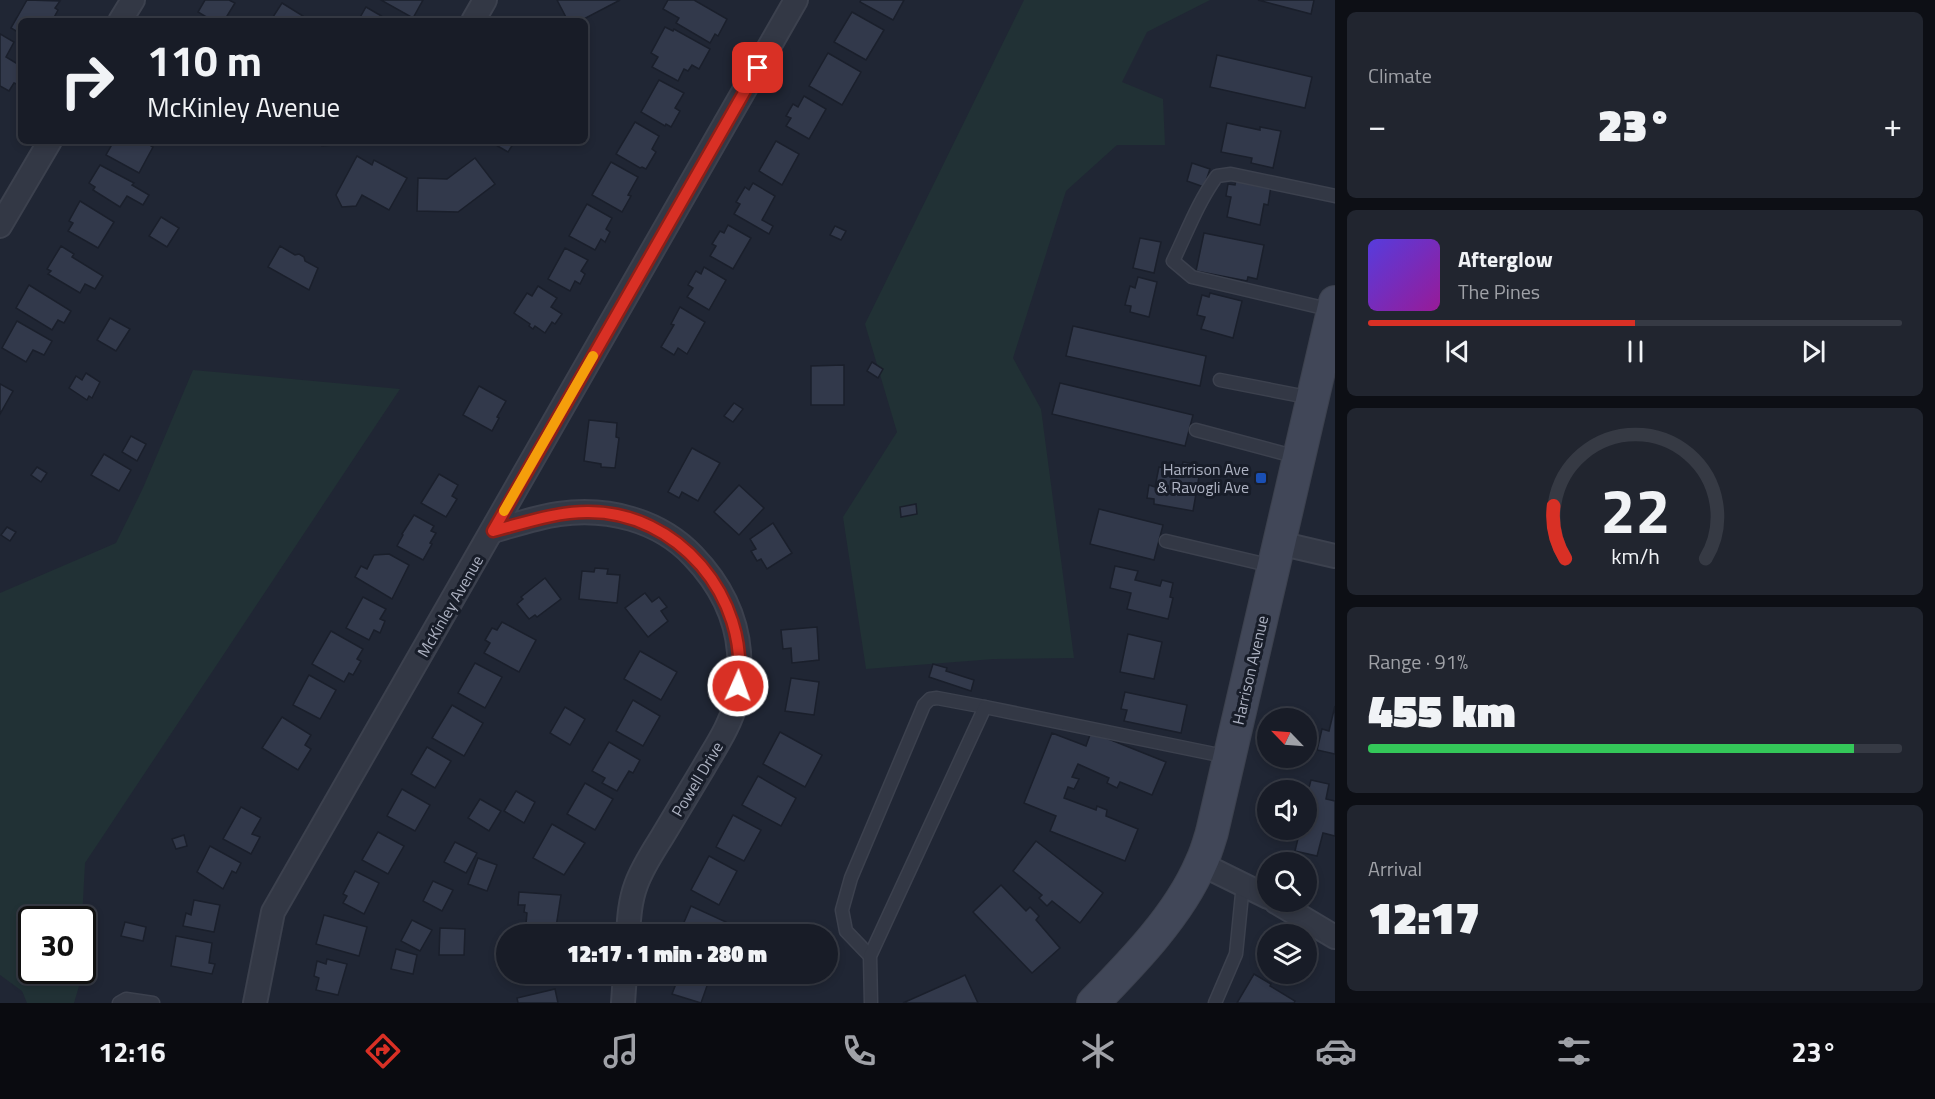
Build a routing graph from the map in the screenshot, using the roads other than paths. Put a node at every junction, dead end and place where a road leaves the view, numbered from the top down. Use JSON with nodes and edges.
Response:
{"nodes":[{"id":1,"x":133,"y":0,"type":"edge"},
{"id":2,"x":485,"y":0,"type":"edge"},
{"id":3,"x":789,"y":2,"type":"edge"},
{"id":4,"x":122,"y":18,"type":"edge"},
{"id":5,"x":475,"y":18,"type":"edge"},
{"id":6,"x":48,"y":144,"type":"edge"},
{"id":7,"x":1335,"y":196,"type":"edge"},
{"id":8,"x":0,"y":226,"type":"edge"},
{"id":9,"x":1334,"y":306,"type":"edge"},
{"id":10,"x":1220,"y":380,"type":"dead end"},
{"id":11,"x":1313,"y":398,"type":"junction"},
{"id":12,"x":1196,"y":430,"type":"dead end"},
{"id":13,"x":1299,"y":458,"type":"junction"},
{"id":14,"x":493,"y":531,"type":"junction"},
{"id":15,"x":1166,"y":541,"type":"dead end"},
{"id":16,"x":1276,"y":554,"type":"junction"},
{"id":17,"x":1335,"y":556,"type":"edge"},
{"id":18,"x":985,"y":708,"type":"junction"},
{"id":19,"x":1230,"y":757,"type":"junction"},
{"id":20,"x":1201,"y":864,"type":"junction"},
{"id":21,"x":1243,"y":884,"type":"junction"},
{"id":22,"x":1257,"y":891,"type":"edge"},
{"id":23,"x":1293,"y":912,"type":"edge"},
{"id":24,"x":629,"y":924,"type":"edge"},
{"id":25,"x":1335,"y":937,"type":"edge"},
{"id":26,"x":870,"y":956,"type":"junction"},
{"id":27,"x":624,"y":984,"type":"edge"},
{"id":28,"x":119,"y":1003,"type":"edge"},
{"id":29,"x":153,"y":1003,"type":"edge"},
{"id":30,"x":255,"y":1003,"type":"edge"},
{"id":31,"x":623,"y":1003,"type":"edge"},
{"id":32,"x":871,"y":1003,"type":"edge"},
{"id":33,"x":1093,"y":1003,"type":"edge"},
{"id":34,"x":1215,"y":1003,"type":"edge"}],
"edges":[{"from":1,"to":4,"type":"street"},
{"from":2,"to":5,"type":"street"},
{"from":3,"to":14,"type":"street","name":"McKinley Avenue"},
{"from":6,"to":8,"type":"street"},
{"from":7,"to":9,"type":"lane"},
{"from":9,"to":11,"type":"main road","name":"Harrison Avenue"},
{"from":10,"to":11,"type":"lane"},
{"from":11,"to":13,"type":"main road","name":"Harrison Avenue"},
{"from":12,"to":13,"type":"lane"},
{"from":13,"to":16,"type":"main road","name":"Harrison Avenue"},
{"from":14,"to":24,"type":"street","name":"Powell Drive"},
{"from":14,"to":30,"type":"street","name":"McKinley Avenue"},
{"from":15,"to":16,"type":"lane"},
{"from":16,"to":17,"type":"street"},
{"from":16,"to":19,"type":"main road","name":"Harrison Avenue"},
{"from":18,"to":19,"type":"lane"},
{"from":18,"to":26,"type":"lane"},
{"from":18,"to":26,"type":"lane"},
{"from":19,"to":20,"type":"main road","name":"Harrison Avenue"},
{"from":20,"to":21,"type":"street"},
{"from":20,"to":33,"type":"main road","name":"Harrison Avenue"},
{"from":21,"to":22,"type":"street"},
{"from":21,"to":34,"type":"lane"},
{"from":23,"to":25,"type":"street"},
{"from":26,"to":32,"type":"lane"},
{"from":27,"to":31,"type":"street"},
{"from":28,"to":29,"type":"lane"}]}
